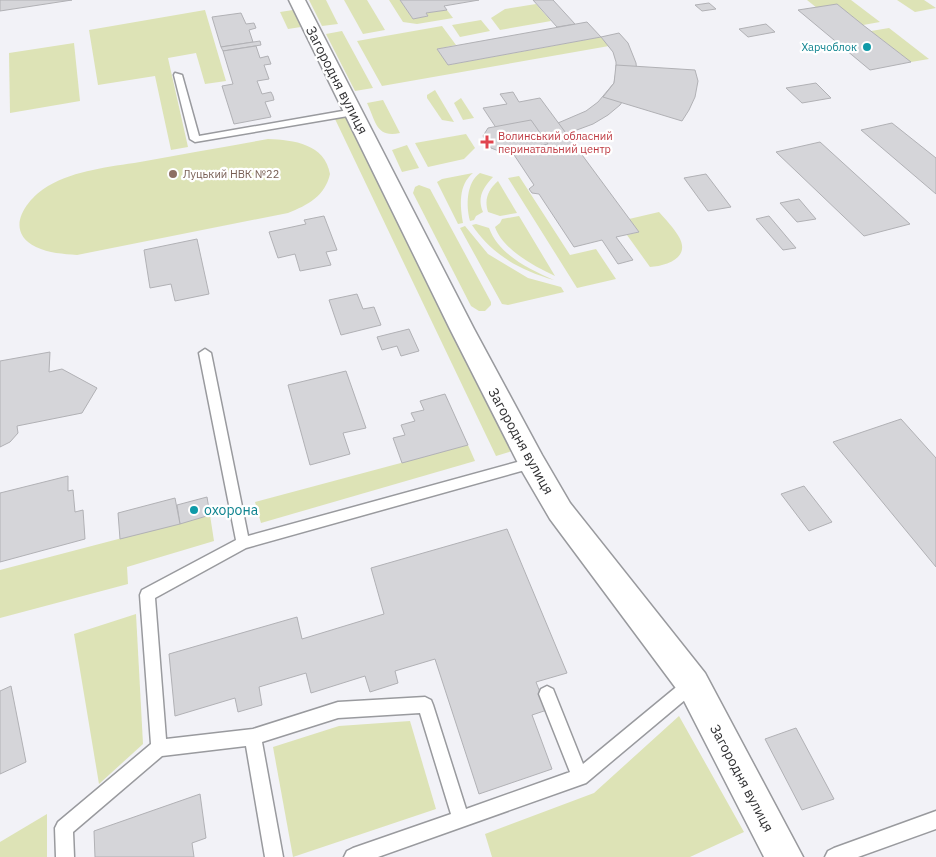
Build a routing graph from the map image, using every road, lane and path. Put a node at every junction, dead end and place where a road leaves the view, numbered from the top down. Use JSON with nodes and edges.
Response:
{"nodes":[{"id":1,"x":297,"y":0,"type":"edge"},
{"id":2,"x":178,"y":76,"type":"dead end"},
{"id":3,"x":354,"y":112,"type":"junction"},
{"id":4,"x":205,"y":353,"type":"dead end"},
{"id":5,"x":532,"y":463,"type":"junction"},
{"id":6,"x":243,"y":543,"type":"junction"},
{"id":7,"x":693,"y":684,"type":"junction"},
{"id":8,"x":547,"y":694,"type":"dead end"},
{"id":9,"x":254,"y":737,"type":"junction"},
{"id":10,"x":158,"y":748,"type":"junction"},
{"id":11,"x":580,"y":777,"type":"junction"},
{"id":12,"x":461,"y":819,"type":"junction"},
{"id":13,"x":936,"y":820,"type":"edge"},
{"id":14,"x":65,"y":857,"type":"edge"},
{"id":15,"x":274,"y":857,"type":"edge"},
{"id":16,"x":353,"y":857,"type":"edge"},
{"id":17,"x":784,"y":857,"type":"edge"},
{"id":18,"x":834,"y":857,"type":"edge"}],
"edges":[{"from":1,"to":3,"type":"street","name":"Загородня вулиця"},
{"from":2,"to":3,"type":"lane"},
{"from":3,"to":5,"type":"street","name":"Загородня вулиця"},
{"from":4,"to":6,"type":"lane"},
{"from":5,"to":6,"type":"lane"},
{"from":5,"to":7,"type":"street","name":"Загородня вулиця"},
{"from":6,"to":10,"type":"lane"},
{"from":7,"to":11,"type":"lane"},
{"from":7,"to":17,"type":"street","name":"Загородня вулиця"},
{"from":8,"to":11,"type":"lane"},
{"from":9,"to":10,"type":"lane"},
{"from":9,"to":12,"type":"lane"},
{"from":9,"to":15,"type":"lane"},
{"from":10,"to":14,"type":"lane"},
{"from":11,"to":12,"type":"lane"},
{"from":12,"to":16,"type":"lane"},
{"from":13,"to":18,"type":"lane"}]}
